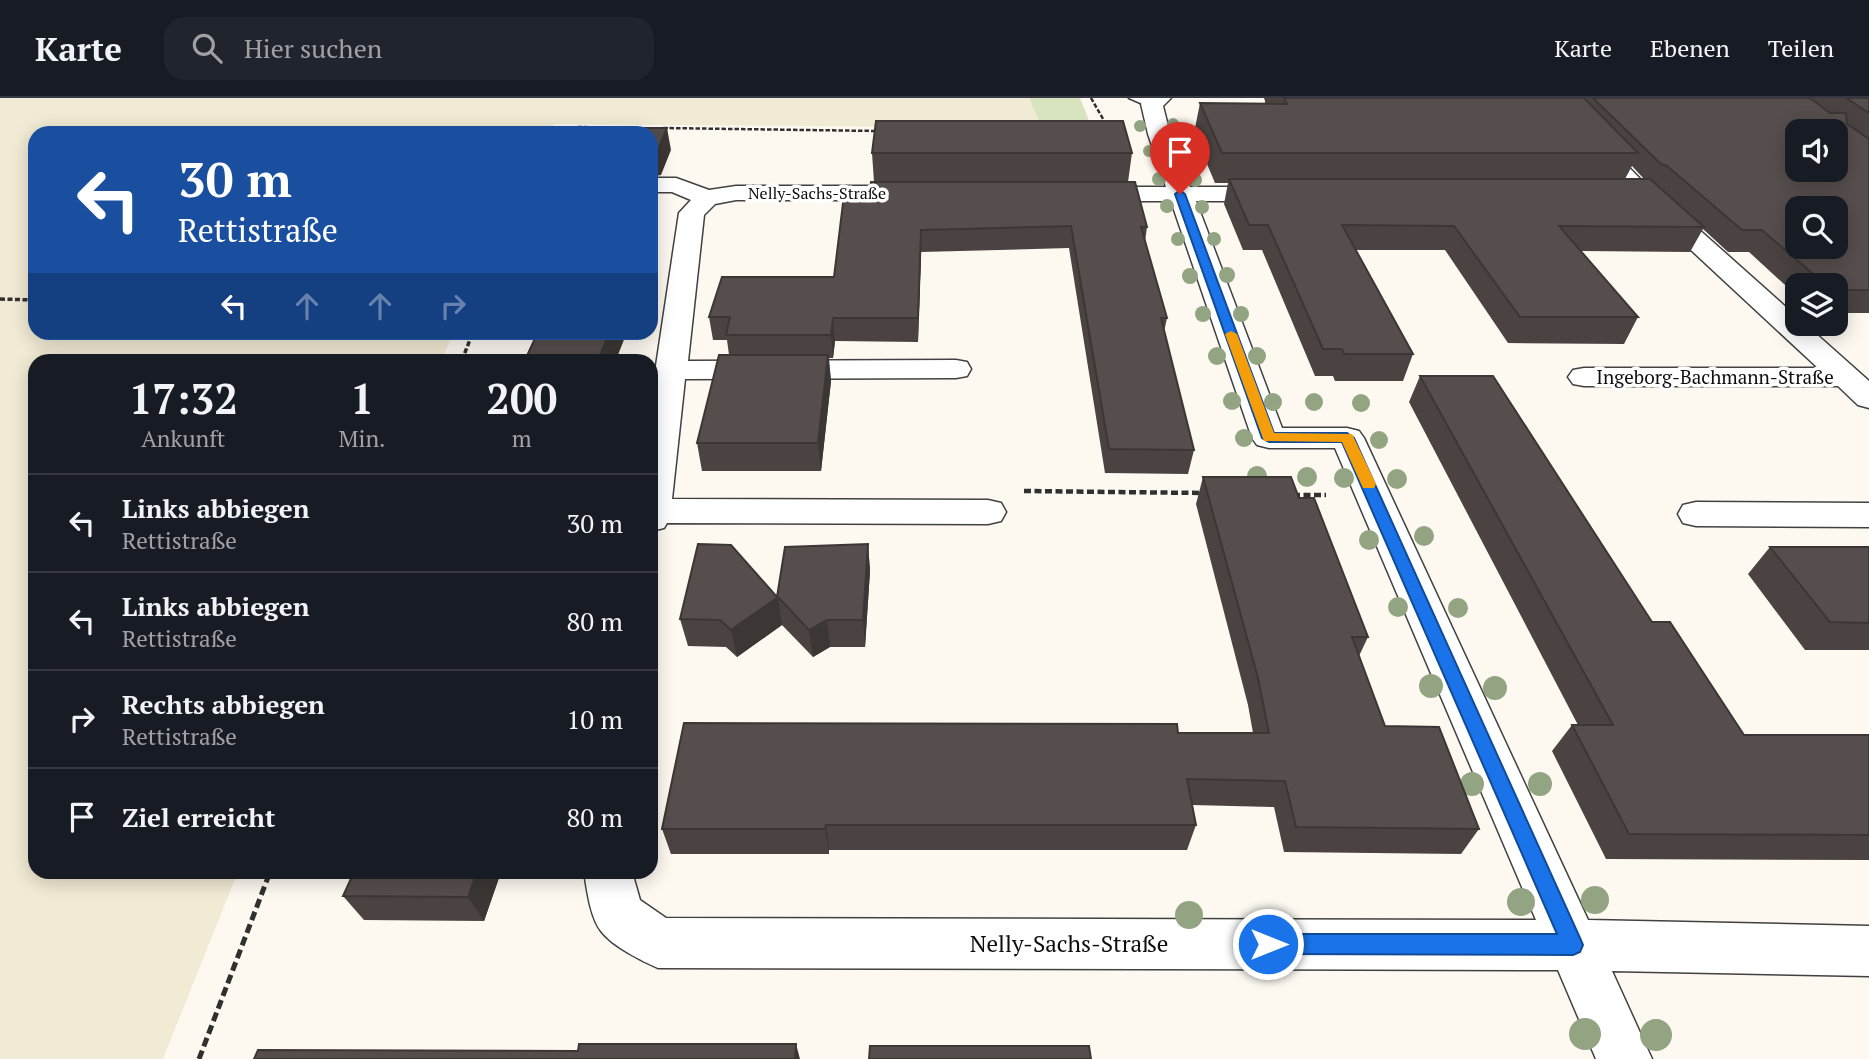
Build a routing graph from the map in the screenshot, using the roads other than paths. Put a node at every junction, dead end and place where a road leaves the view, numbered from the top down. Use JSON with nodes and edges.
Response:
{"nodes":[{"id":1,"x":1553,"y":98,"type":"edge"},
{"id":2,"x":1149,"y":100,"type":"edge"},
{"id":3,"x":658,"y":185,"type":"edge"},
{"id":4,"x":944,"y":193,"type":"edge"},
{"id":5,"x":1054,"y":194,"type":"edge"},
{"id":6,"x":1180,"y":194,"type":"junction"},
{"id":7,"x":1303,"y":194,"type":"edge"},
{"id":8,"x":1604,"y":194,"type":"edge"},
{"id":9,"x":1645,"y":194,"type":"junction"},
{"id":10,"x":707,"y":198,"type":"junction"},
{"id":11,"x":956,"y":369,"type":"dead end"},
{"id":12,"x":671,"y":370,"type":"junction"},
{"id":13,"x":1584,"y":377,"type":"dead end"},
{"id":14,"x":1858,"y":387,"type":"edge"},
{"id":15,"x":658,"y":467,"type":"edge"},
{"id":16,"x":658,"y":512,"type":"edge"},
{"id":17,"x":988,"y":512,"type":"road end"},
{"id":18,"x":1696,"y":514,"type":"dead end"},
{"id":19,"x":1869,"y":514,"type":"edge"},
{"id":20,"x":610,"y":879,"type":"edge"},
{"id":21,"x":1573,"y":945,"type":"junction"},
{"id":22,"x":1869,"y":951,"type":"edge"},
{"id":23,"x":1624,"y":1059,"type":"edge"}],
"edges":[{"from":1,"to":9,"type":"lane"},
{"from":2,"to":6,"type":"street"},
{"from":3,"to":10,"type":"street"},
{"from":4,"to":10,"type":"street","name":"Nelly-Sachs-Straße"},
{"from":5,"to":6,"type":"street"},
{"from":6,"to":7,"type":"street"},
{"from":6,"to":21,"type":"street"},
{"from":8,"to":9,"type":"street"},
{"from":9,"to":14,"type":"street","name":"Ingeborg-Bachmann-Straße"},
{"from":10,"to":12,"type":"street"},
{"from":11,"to":12,"type":"street"},
{"from":12,"to":15,"type":"street"},
{"from":13,"to":14,"type":"street","name":"Ingeborg-Bachmann-Straße"},
{"from":16,"to":17,"type":"street"},
{"from":18,"to":19,"type":"street"},
{"from":20,"to":21,"type":"street","name":"Nelly-Sachs-Straße"},
{"from":21,"to":22,"type":"street"},
{"from":21,"to":23,"type":"street"}]}
